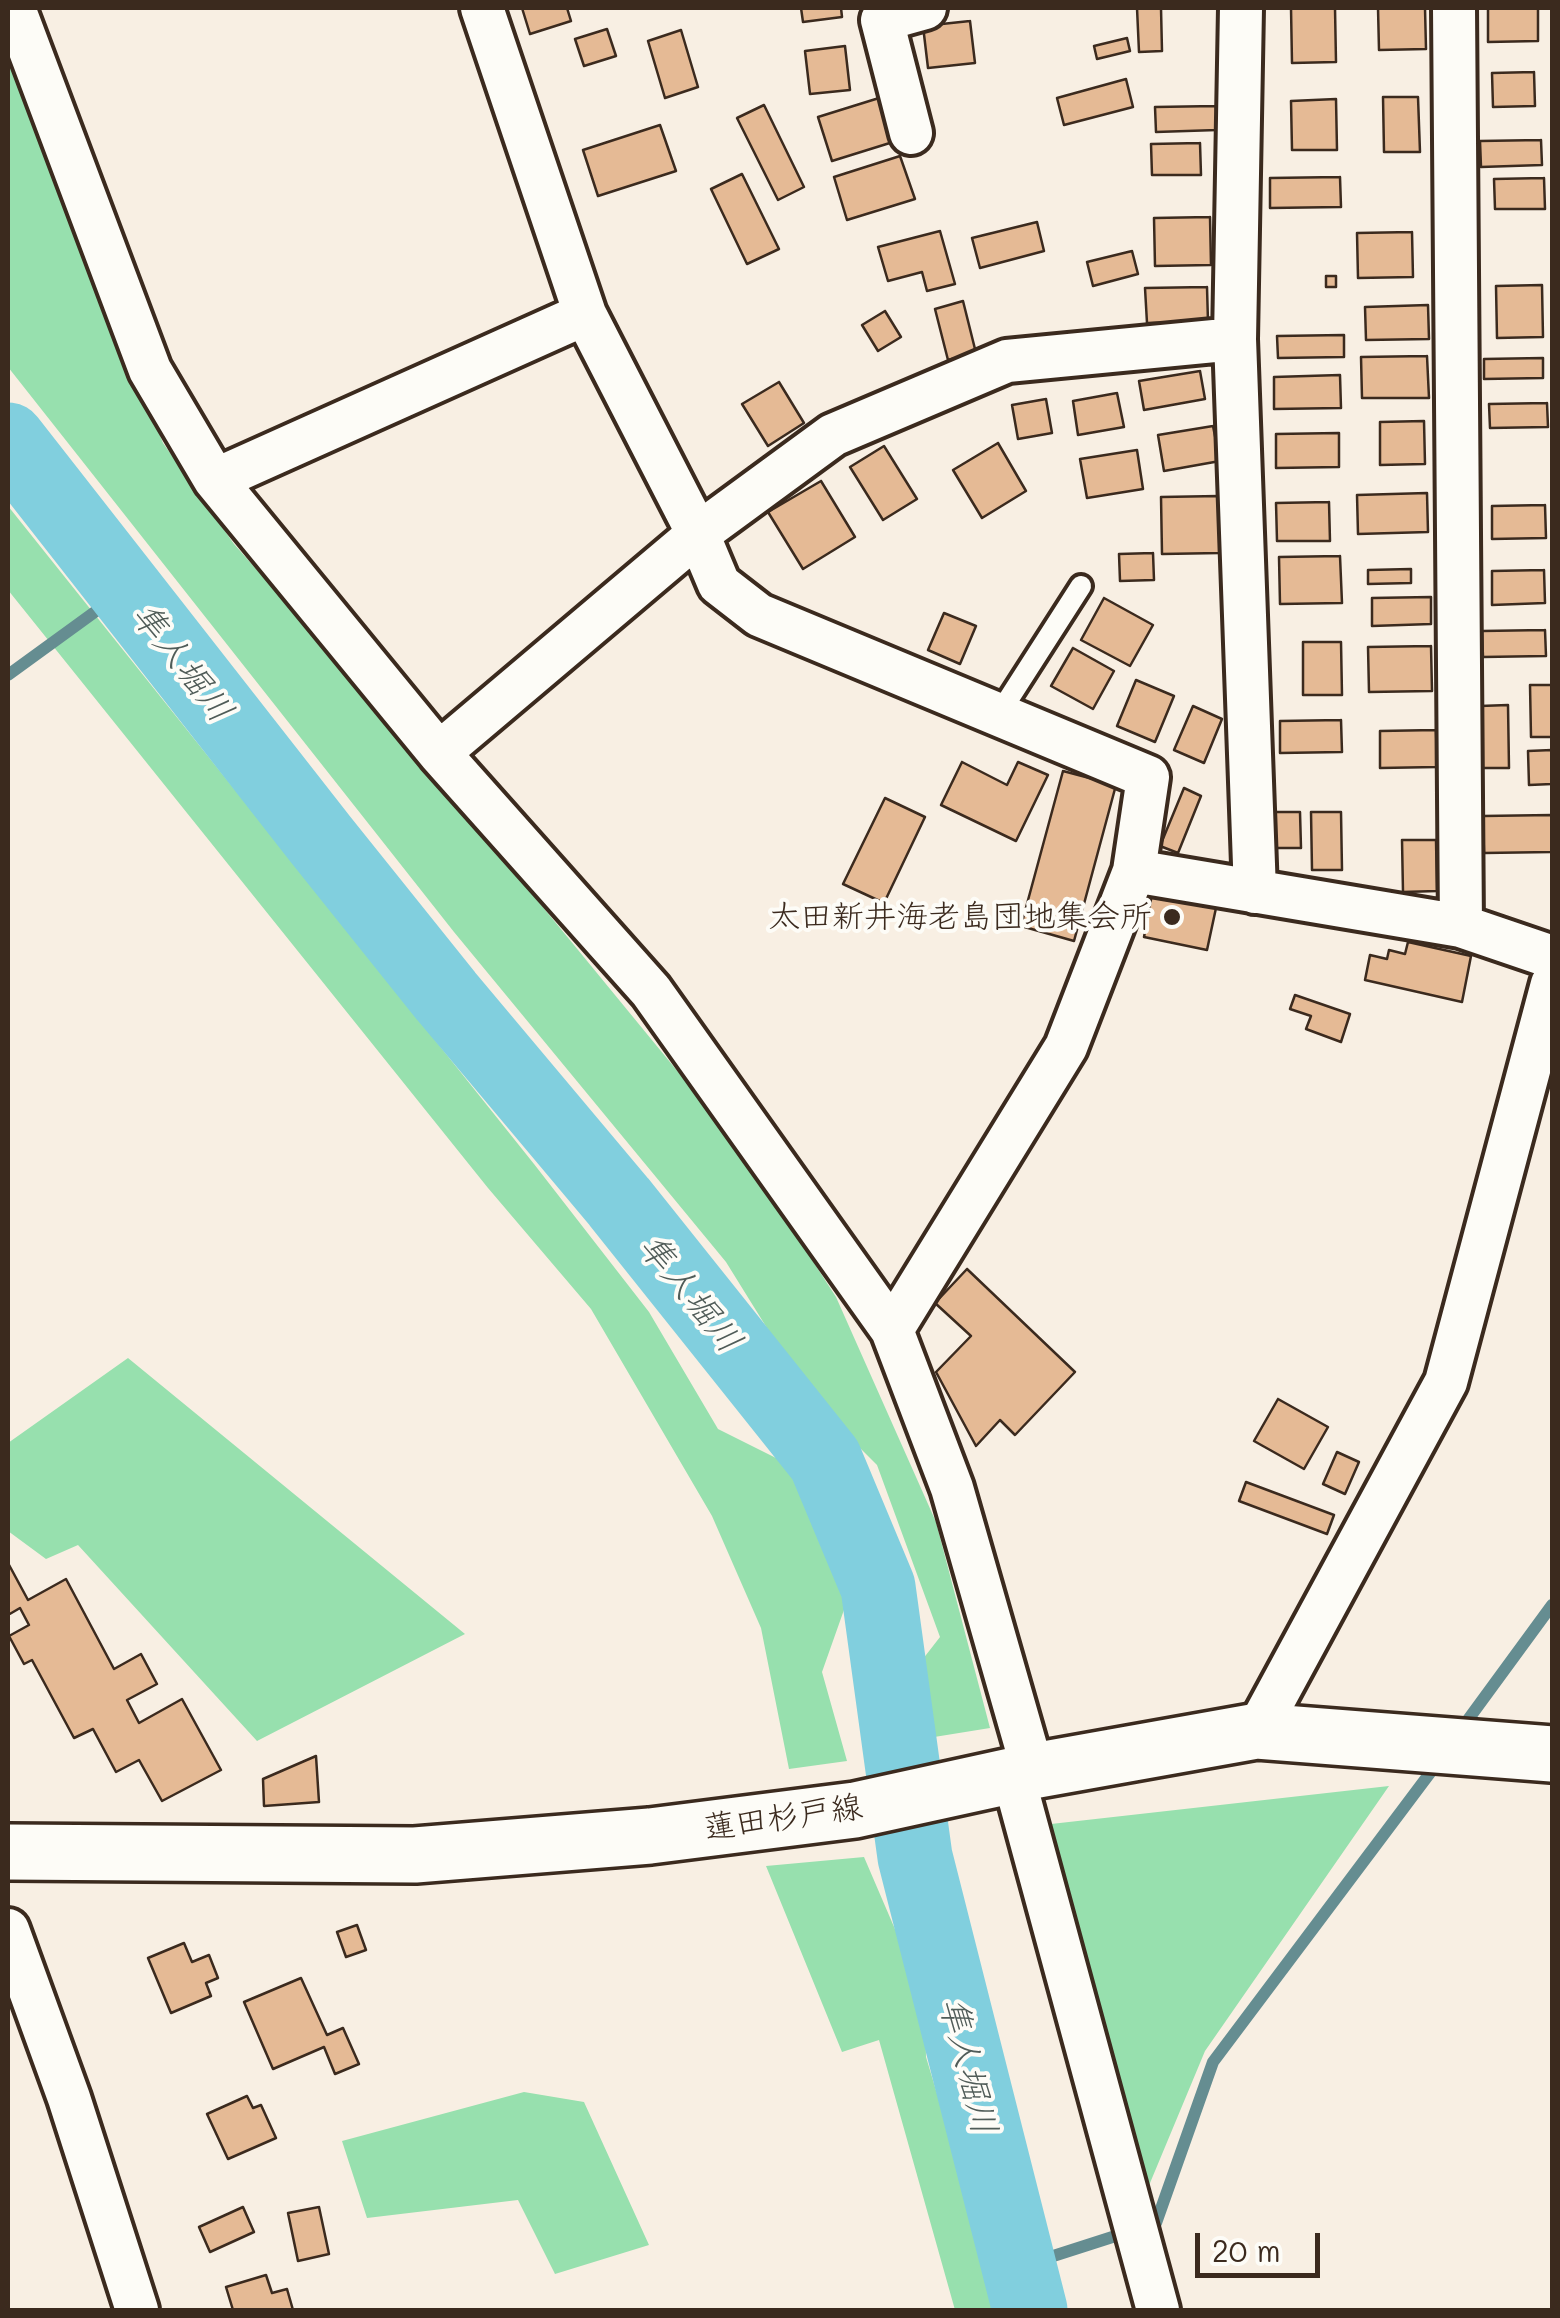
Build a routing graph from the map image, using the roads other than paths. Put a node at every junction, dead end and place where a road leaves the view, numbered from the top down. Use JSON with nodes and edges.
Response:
{"nodes":[{"id":1,"x":14,"y":8,"type":"edge"},
{"id":2,"x":482,"y":8,"type":"edge"},
{"id":3,"x":925,"y":8,"type":"edge"},
{"id":4,"x":1241,"y":8,"type":"edge"},
{"id":5,"x":1454,"y":8,"type":"edge"},
{"id":6,"x":911,"y":134,"type":"dead end"},
{"id":7,"x":585,"y":314,"type":"junction"},
{"id":8,"x":1235,"y":339,"type":"junction"},
{"id":9,"x":214,"y":480,"type":"junction"},
{"id":10,"x":698,"y":534,"type":"junction"},
{"id":11,"x":1081,"y":586,"type":"dead end"},
{"id":12,"x":1000,"y":714,"type":"junction"},
{"id":13,"x":439,"y":753,"type":"junction"},
{"id":14,"x":1134,"y":871,"type":"junction"},
{"id":15,"x":1255,"y":892,"type":"junction"},
{"id":16,"x":1461,"y":926,"type":"junction"},
{"id":17,"x":1552,"y":957,"type":"edge"},
{"id":18,"x":1552,"y":984,"type":"edge"},
{"id":19,"x":892,"y":1330,"type":"junction"},
{"id":20,"x":1257,"y":1731,"type":"junction"},
{"id":21,"x":1552,"y":1754,"type":"edge"},
{"id":22,"x":1023,"y":1773,"type":"junction"},
{"id":23,"x":8,"y":1852,"type":"edge"},
{"id":24,"x":8,"y":1930,"type":"edge"},
{"id":25,"x":136,"y":2310,"type":"edge"},
{"id":26,"x":1158,"y":2310,"type":"edge"}],
"edges":[{"from":1,"to":9,"type":"street"},
{"from":2,"to":7,"type":"street"},
{"from":3,"to":6,"type":"street"},
{"from":4,"to":8,"type":"street"},
{"from":5,"to":16,"type":"street"},
{"from":7,"to":9,"type":"street"},
{"from":7,"to":10,"type":"street"},
{"from":8,"to":10,"type":"street"},
{"from":8,"to":15,"type":"street"},
{"from":9,"to":13,"type":"street"},
{"from":10,"to":12,"type":"street"},
{"from":10,"to":13,"type":"street"},
{"from":11,"to":12,"type":"lane"},
{"from":12,"to":14,"type":"street"},
{"from":13,"to":19,"type":"street"},
{"from":14,"to":15,"type":"street"},
{"from":14,"to":19,"type":"street"},
{"from":15,"to":16,"type":"street"},
{"from":16,"to":17,"type":"street"},
{"from":18,"to":20,"type":"street"},
{"from":19,"to":22,"type":"street"},
{"from":20,"to":21,"type":"main road","name":"蓮田杉戸線"},
{"from":20,"to":22,"type":"main road","name":"蓮田杉戸線"},
{"from":22,"to":23,"type":"main road","name":"蓮田杉戸線"},
{"from":22,"to":26,"type":"street"},
{"from":24,"to":25,"type":"street"}]}
